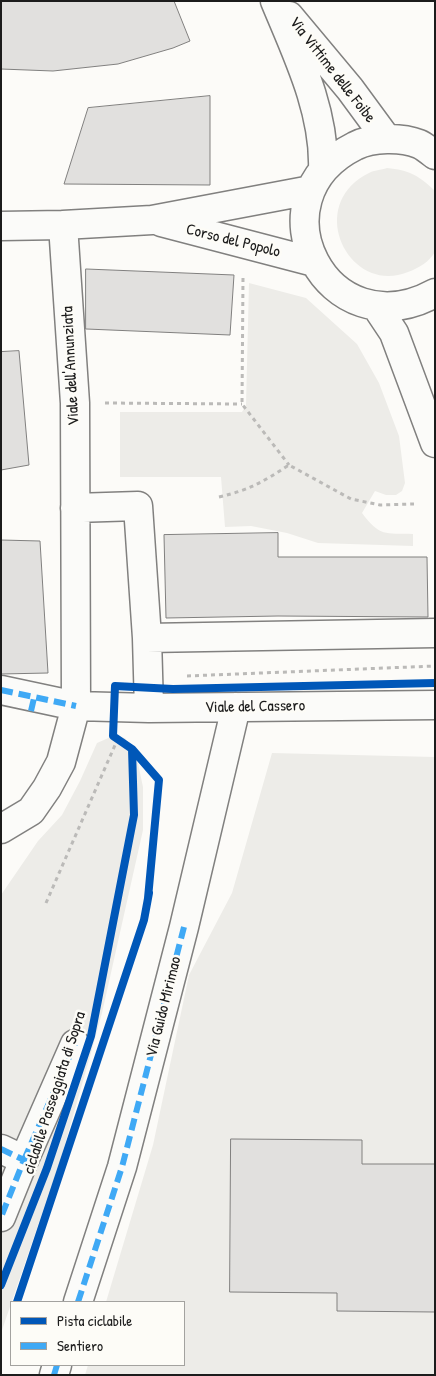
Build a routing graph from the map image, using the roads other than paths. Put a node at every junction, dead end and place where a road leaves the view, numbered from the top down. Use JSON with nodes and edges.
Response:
{"nodes":[{"id":1,"x":276,"y":1,"type":"edge"},
{"id":2,"x":386,"y":138,"type":"junction"},
{"id":3,"x":435,"y":155,"type":"edge"},
{"id":4,"x":317,"y":179,"type":"junction"},
{"id":5,"x":152,"y":220,"type":"junction"},
{"id":6,"x":63,"y":225,"type":"junction"},
{"id":7,"x":1,"y":226,"type":"edge"},
{"id":8,"x":314,"y":262,"type":"junction"},
{"id":9,"x":435,"y":293,"type":"edge"},
{"id":10,"x":376,"y":306,"type":"junction"},
{"id":11,"x":435,"y":443,"type":"edge"},
{"id":12,"x":75,"y":508,"type":"junction"},
{"id":13,"x":435,"y":633,"type":"edge"},
{"id":14,"x":148,"y":638,"type":"junction"},
{"id":15,"x":1,"y":690,"type":"edge"},
{"id":16,"x":435,"y":705,"type":"edge"},
{"id":17,"x":76,"y":706,"type":"junction"},
{"id":18,"x":236,"y":707,"type":"junction"},
{"id":19,"x":141,"y":708,"type":"junction"},
{"id":20,"x":4,"y":828,"type":"edge"},
{"id":21,"x":75,"y":1044,"type":"dead end"},
{"id":22,"x":13,"y":1154,"type":"edge"},
{"id":23,"x":1,"y":1217,"type":"edge"},
{"id":24,"x":78,"y":1301,"type":"edge"}],
"edges":[{"from":1,"to":2,"type":"street","name":"Via Vittime delle Foibe"},
{"from":1,"to":4,"type":"street","name":"Via Vittime delle Foibe"},
{"from":2,"to":3,"type":"street"},
{"from":2,"to":4,"type":"street"},
{"from":4,"to":5,"type":"street","name":"Corso del Popolo"},
{"from":4,"to":8,"type":"street"},
{"from":5,"to":6,"type":"street","name":"Corso del Popolo"},
{"from":5,"to":8,"type":"street","name":"Corso del Popolo"},
{"from":6,"to":7,"type":"street","name":"Corso del Popolo"},
{"from":6,"to":12,"type":"street","name":"Viale dell'Annunziata"},
{"from":8,"to":10,"type":"street"},
{"from":9,"to":10,"type":"street"},
{"from":10,"to":11,"type":"street"},
{"from":12,"to":14,"type":"street"},
{"from":12,"to":17,"type":"street","name":"Viale dell'Annunziata"},
{"from":13,"to":14,"type":"street"},
{"from":14,"to":19,"type":"street"},
{"from":15,"to":17,"type":"street","name":"Viale del Cassero"},
{"from":16,"to":18,"type":"street","name":"Viale del Cassero"},
{"from":17,"to":19,"type":"street","name":"Viale del Cassero"},
{"from":17,"to":20,"type":"street","name":"Viale dell'Annunziata"},
{"from":18,"to":19,"type":"street","name":"Viale del Cassero"},
{"from":18,"to":24,"type":"street","name":"Via Guido Mirimao"},
{"from":21,"to":22,"type":"street"},
{"from":22,"to":23,"type":"street"}]}
